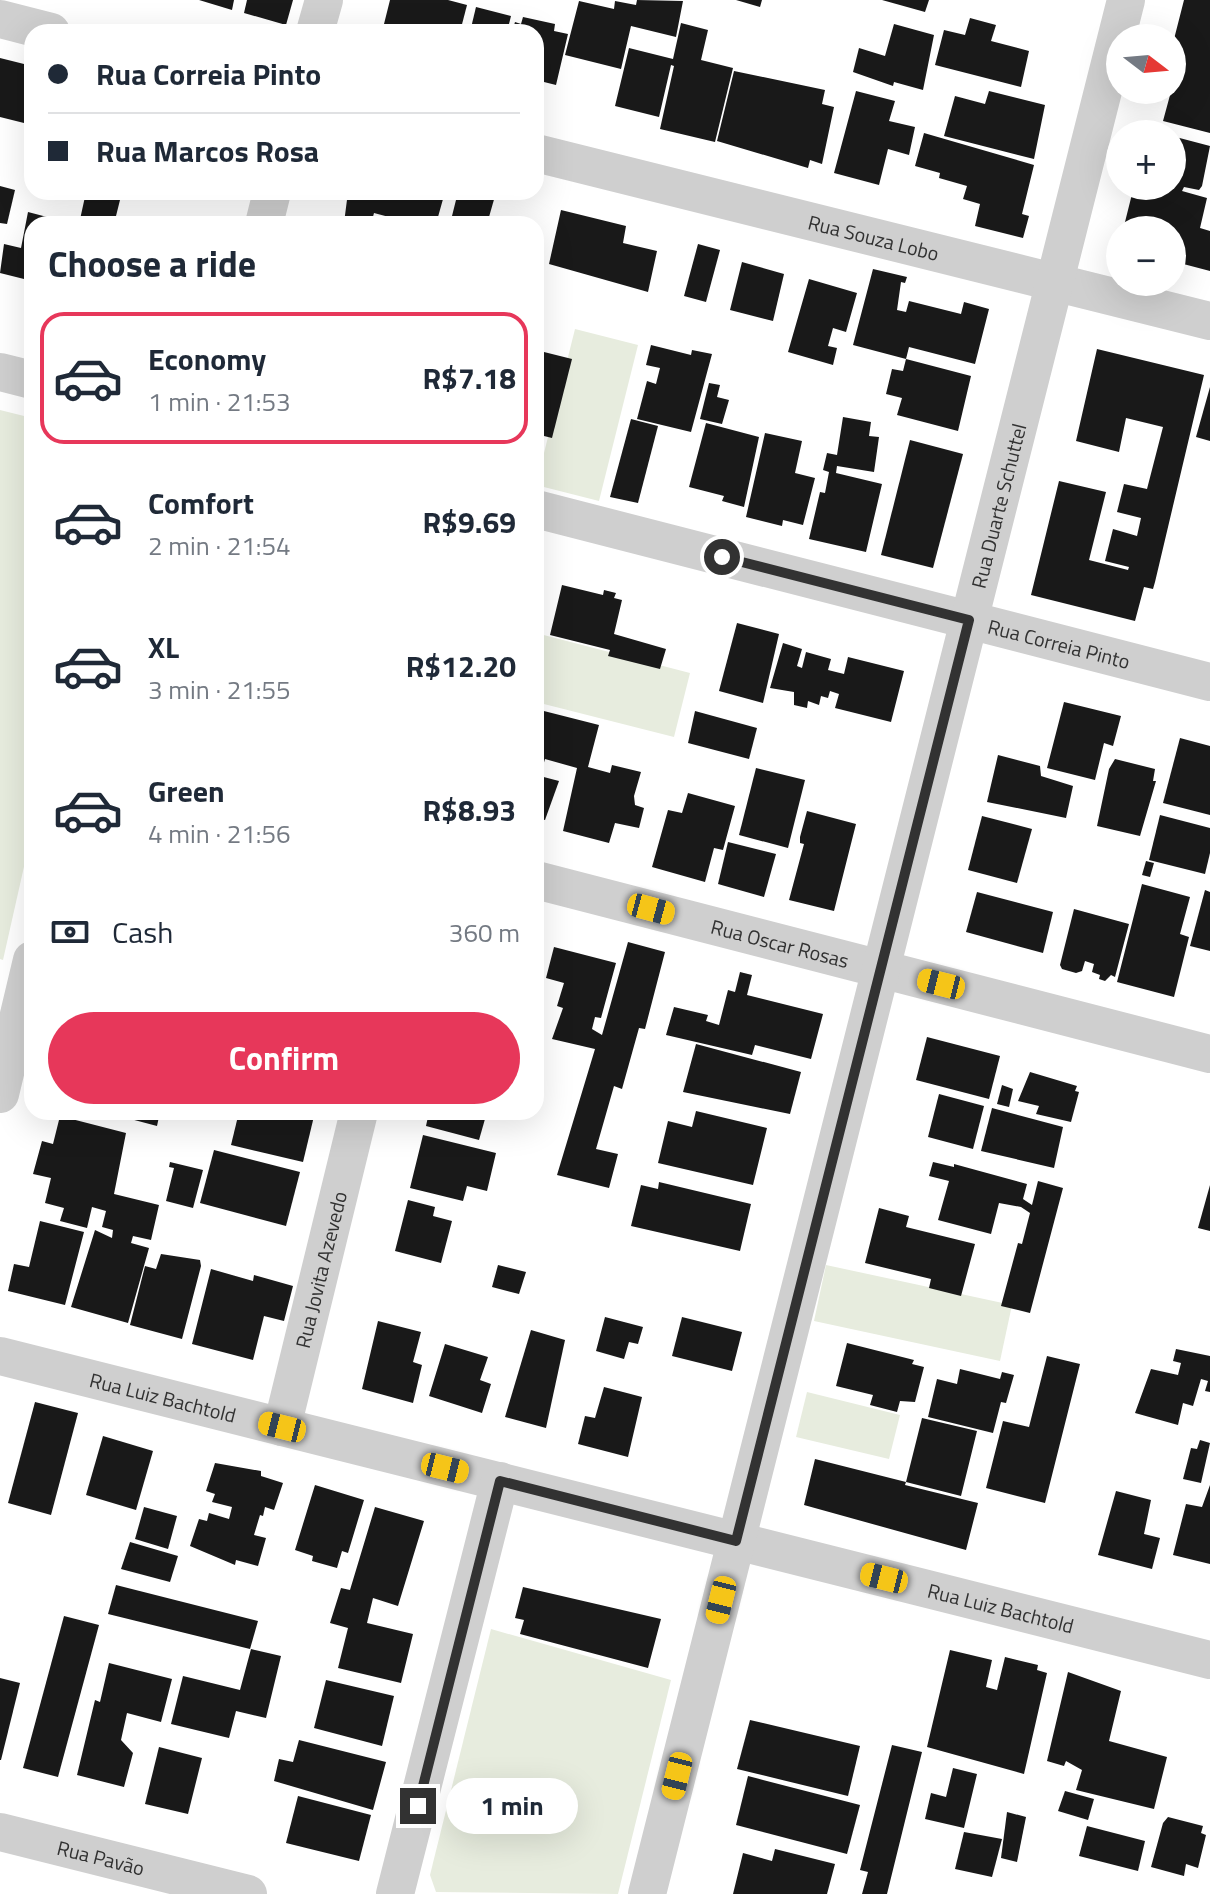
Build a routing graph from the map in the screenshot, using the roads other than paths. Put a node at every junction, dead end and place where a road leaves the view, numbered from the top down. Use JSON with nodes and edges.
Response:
{"nodes":[{"id":1,"x":324,"y":0,"type":"edge"},
{"id":2,"x":1126,"y":0,"type":"edge"},
{"id":3,"x":0,"y":19,"type":"edge"},
{"id":4,"x":317,"y":24,"type":"edge"},
{"id":5,"x":24,"y":25,"type":"edge"},
{"id":6,"x":544,"y":155,"type":"edge"},
{"id":7,"x":1055,"y":282,"type":"junction"},
{"id":8,"x":1210,"y":321,"type":"edge"},
{"id":9,"x":0,"y":372,"type":"edge"},
{"id":10,"x":24,"y":378,"type":"edge"},
{"id":11,"x":544,"y":511,"type":"edge"},
{"id":12,"x":969,"y":620,"type":"junction"},
{"id":13,"x":1210,"y":682,"type":"edge"},
{"id":14,"x":544,"y":882,"type":"edge"},
{"id":15,"x":881,"y":969,"type":"junction"},
{"id":16,"x":24,"y":994,"type":"edge"},
{"id":17,"x":1210,"y":1054,"type":"edge"},
{"id":18,"x":0,"y":1094,"type":"edge"},
{"id":19,"x":357,"y":1120,"type":"edge"},
{"id":20,"x":0,"y":1356,"type":"edge"},
{"id":21,"x":282,"y":1427,"type":"junction"},
{"id":22,"x":500,"y":1481,"type":"junction"},
{"id":23,"x":736,"y":1541,"type":"junction"},
{"id":24,"x":1210,"y":1660,"type":"edge"},
{"id":25,"x":0,"y":1832,"type":"edge"},
{"id":26,"x":248,"y":1894,"type":"edge"},
{"id":27,"x":395,"y":1894,"type":"edge"},
{"id":28,"x":647,"y":1894,"type":"edge"}],
"edges":[{"from":1,"to":4,"type":"street"},
{"from":2,"to":7,"type":"street","name":"Rua Duarte Schuttel"},
{"from":3,"to":5,"type":"street"},
{"from":6,"to":7,"type":"street","name":"Rua Souza Lobo"},
{"from":7,"to":8,"type":"street","name":"Rua Souza Lobo"},
{"from":7,"to":12,"type":"street","name":"Rua Duarte Schuttel"},
{"from":9,"to":10,"type":"street"},
{"from":11,"to":12,"type":"street","name":"Rua Correia Pinto"},
{"from":12,"to":13,"type":"street","name":"Rua Correia Pinto"},
{"from":12,"to":15,"type":"street","name":"Rua Duarte Schuttel"},
{"from":14,"to":15,"type":"street","name":"Rua Oscar Rosas"},
{"from":15,"to":17,"type":"street","name":"Rua Oscar Rosas"},
{"from":15,"to":23,"type":"street","name":"Rua Duarte Schuttel"},
{"from":16,"to":18,"type":"street"},
{"from":19,"to":21,"type":"street","name":"Rua Jovita Azevedo"},
{"from":20,"to":21,"type":"street","name":"Rua Luiz Bachtold"},
{"from":21,"to":22,"type":"street","name":"Rua Luiz Bachtold"},
{"from":22,"to":23,"type":"street","name":"Rua Luiz Bachtold"},
{"from":22,"to":27,"type":"street"},
{"from":23,"to":24,"type":"street","name":"Rua Luiz Bachtold"},
{"from":23,"to":28,"type":"street","name":"Rua Duarte Schuttel"},
{"from":25,"to":26,"type":"street","name":"Rua Pavão"}]}
